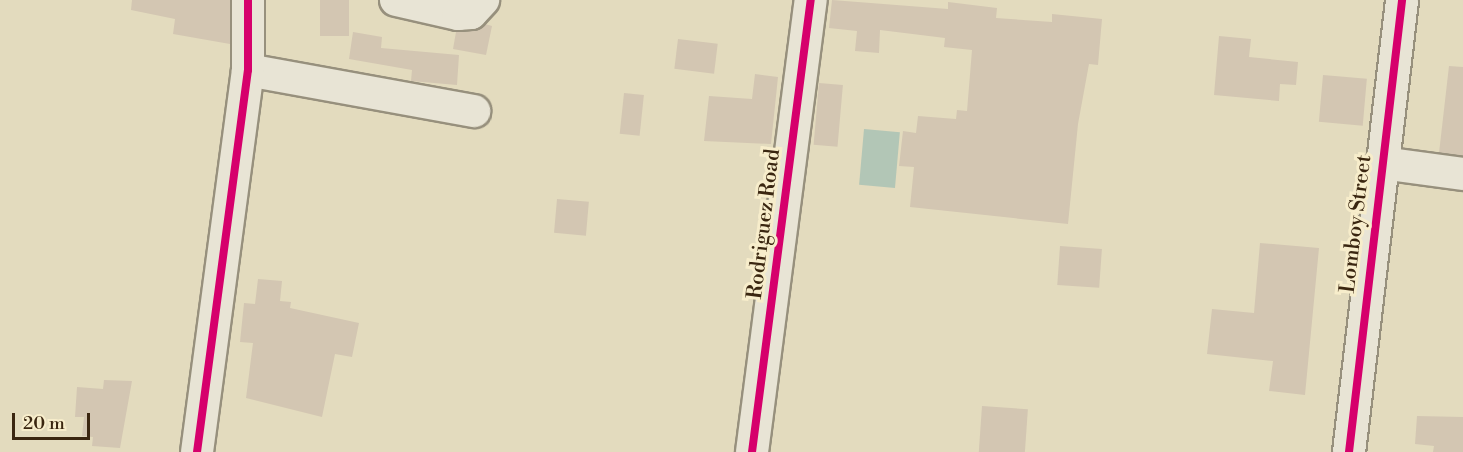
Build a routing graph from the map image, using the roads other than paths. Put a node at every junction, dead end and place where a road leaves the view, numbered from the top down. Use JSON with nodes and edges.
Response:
{"nodes":[{"id":1,"x":248,"y":0,"type":"edge"},
{"id":2,"x":396,"y":0,"type":"edge"},
{"id":3,"x":483,"y":0,"type":"edge"},
{"id":4,"x":811,"y":0,"type":"edge"},
{"id":5,"x":1402,"y":0,"type":"edge"},
{"id":6,"x":248,"y":70,"type":"junction"},
{"id":7,"x":474,"y":111,"type":"dead end"},
{"id":8,"x":1382,"y":163,"type":"junction"},
{"id":9,"x":1463,"y":174,"type":"edge"},
{"id":10,"x":196,"y":452,"type":"edge"},
{"id":11,"x":752,"y":452,"type":"edge"},
{"id":12,"x":1349,"y":452,"type":"edge"}],
"edges":[{"from":1,"to":6,"type":"street"},
{"from":2,"to":3,"type":"street"},
{"from":4,"to":11,"type":"street","name":"Rodriguez Road"},
{"from":5,"to":8,"type":"street","name":"Lomboy Street"},
{"from":6,"to":7,"type":"street"},
{"from":6,"to":10,"type":"street"},
{"from":8,"to":9,"type":"street"},
{"from":8,"to":12,"type":"street","name":"Lomboy Street"}]}
